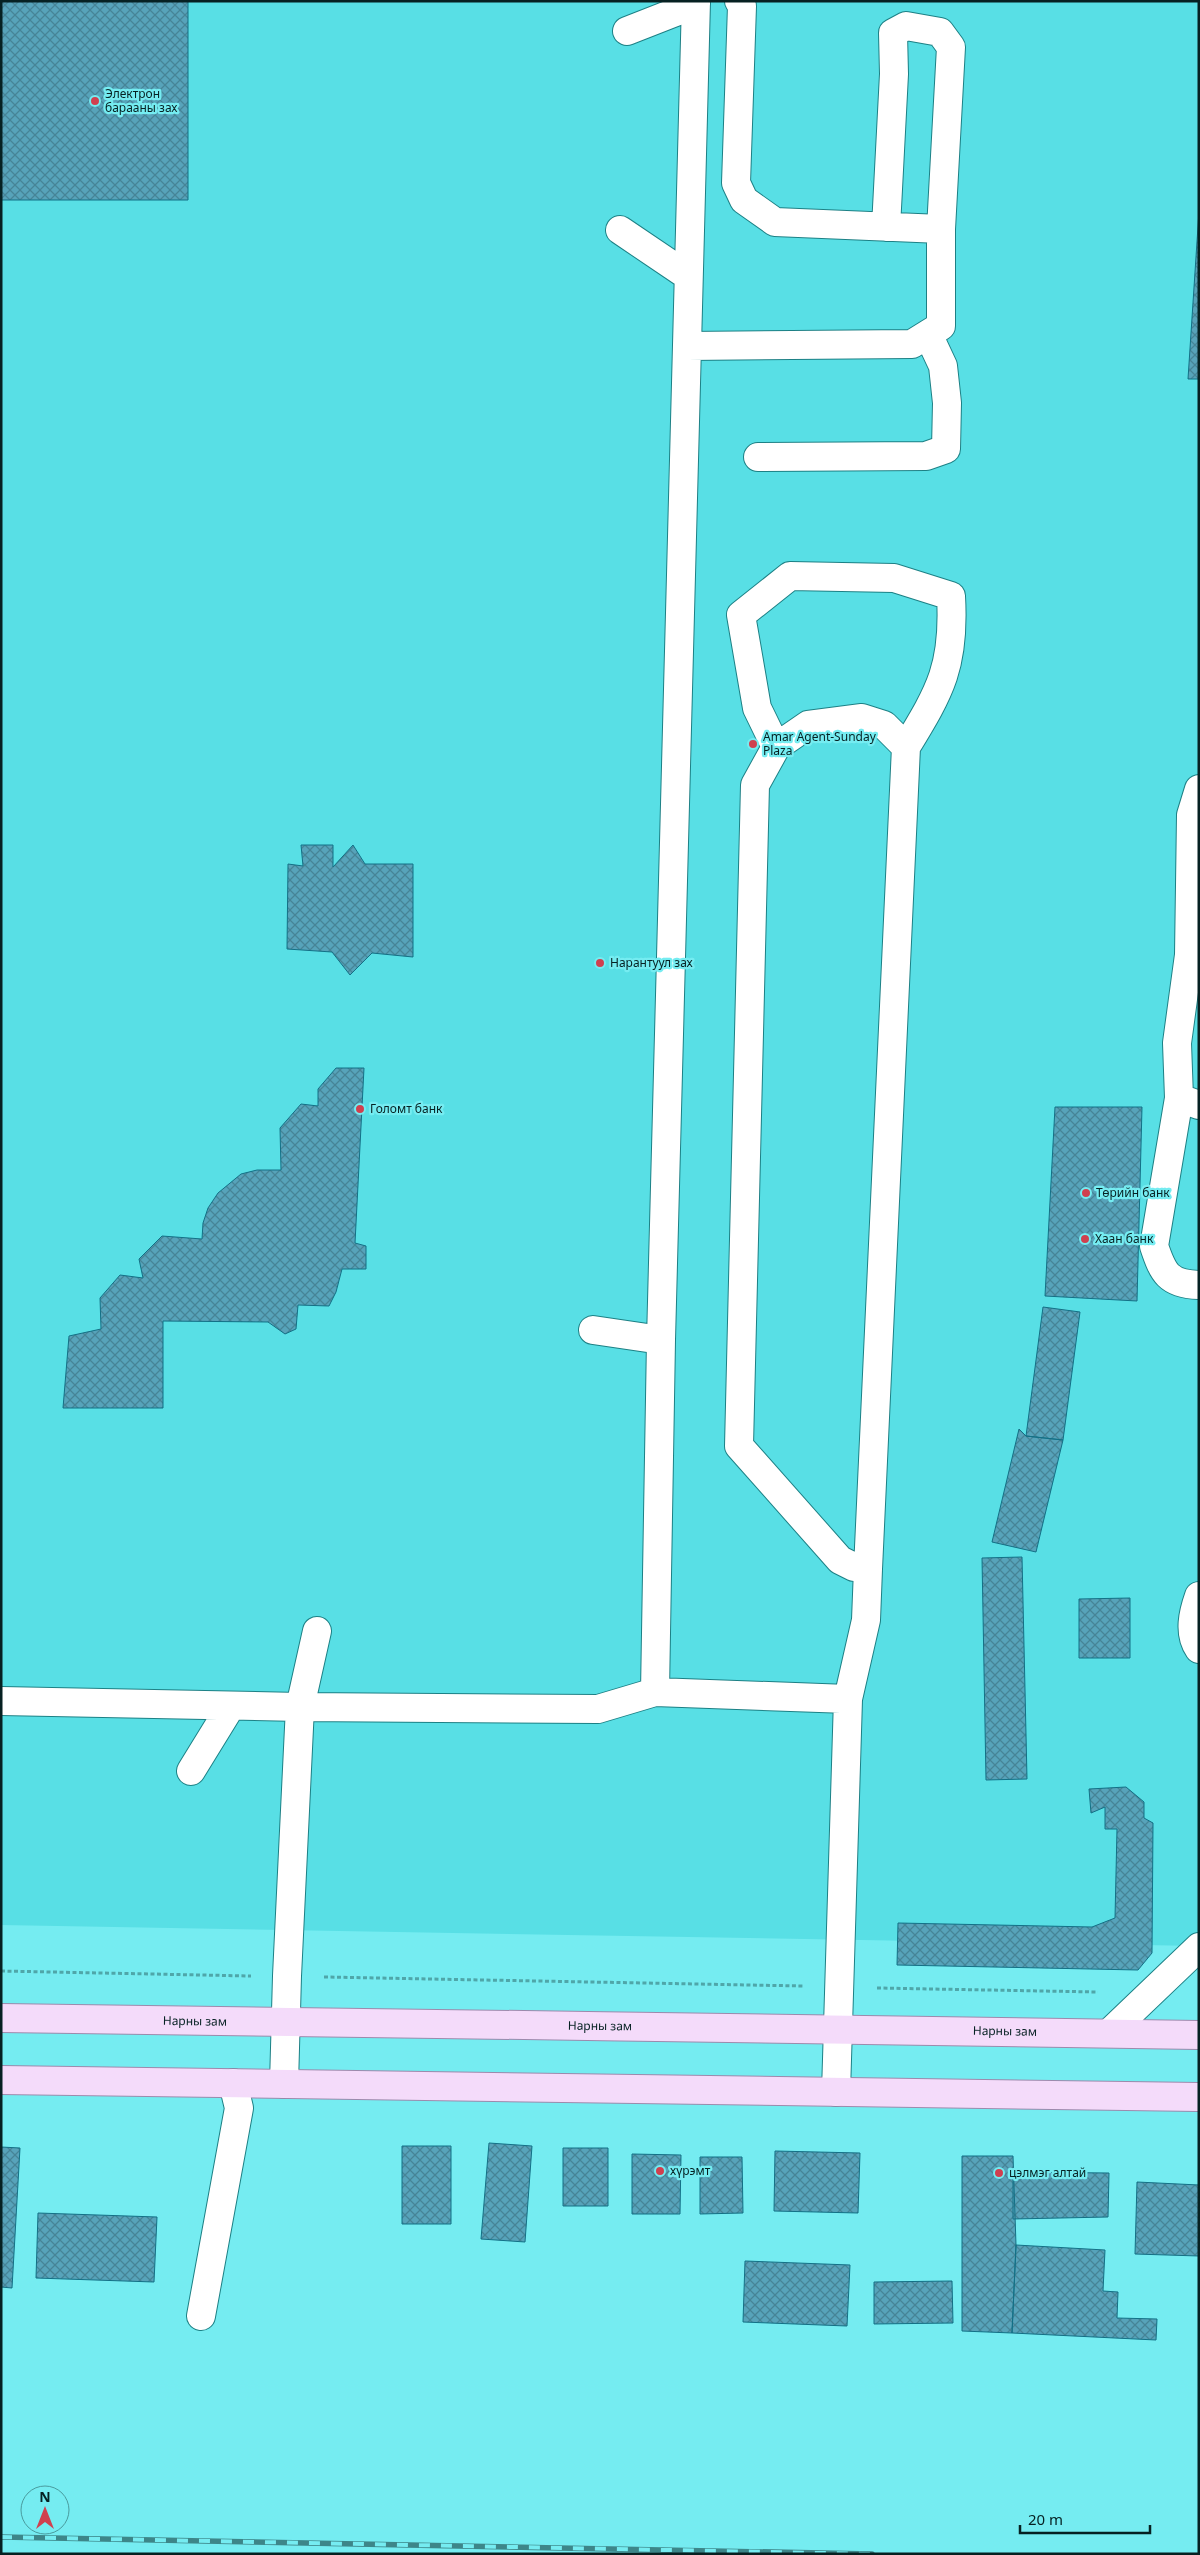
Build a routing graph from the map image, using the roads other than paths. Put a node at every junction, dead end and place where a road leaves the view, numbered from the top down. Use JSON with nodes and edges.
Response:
{"nodes":[{"id":1,"x":739,"y":1,"type":"edge"},
{"id":2,"x":696,"y":3,"type":"edge"},
{"id":3,"x":627,"y":31,"type":"dead end"},
{"id":4,"x":886,"y":227,"type":"junction"},
{"id":5,"x":941,"y":229,"type":"junction"},
{"id":6,"x":620,"y":230,"type":"dead end"},
{"id":7,"x":688,"y":276,"type":"junction"},
{"id":8,"x":928,"y":334,"type":"junction"},
{"id":9,"x":687,"y":346,"type":"junction"},
{"id":10,"x":758,"y":457,"type":"dead end"},
{"id":11,"x":776,"y":747,"type":"junction"},
{"id":12,"x":906,"y":747,"type":"junction"},
{"id":13,"x":1199,"y":789,"type":"edge"},
{"id":14,"x":1194,"y":956,"type":"edge"},
{"id":15,"x":1189,"y":1101,"type":"edge"},
{"id":16,"x":1199,"y":1285,"type":"edge"},
{"id":17,"x":593,"y":1330,"type":"dead end"},
{"id":18,"x":661,"y":1340,"type":"junction"},
{"id":19,"x":868,"y":1569,"type":"junction"},
{"id":20,"x":1199,"y":1596,"type":"edge"},
{"id":21,"x":317,"y":1631,"type":"dead end"},
{"id":22,"x":1199,"y":1649,"type":"edge"},
{"id":23,"x":655,"y":1692,"type":"junction"},
{"id":24,"x":848,"y":1699,"type":"junction"},
{"id":25,"x":1,"y":1700,"type":"edge"},
{"id":26,"x":231,"y":1706,"type":"junction"},
{"id":27,"x":300,"y":1707,"type":"junction"},
{"id":28,"x":191,"y":1772,"type":"dead end"},
{"id":29,"x":1199,"y":1947,"type":"edge"},
{"id":30,"x":1,"y":2018,"type":"edge"},
{"id":31,"x":285,"y":2024,"type":"junction"},
{"id":32,"x":840,"y":2028,"type":"junction"},
{"id":33,"x":1109,"y":2033,"type":"junction"},
{"id":34,"x":1199,"y":2035,"type":"edge"},
{"id":35,"x":1,"y":2080,"type":"edge"},
{"id":36,"x":233,"y":2083,"type":"junction"},
{"id":37,"x":284,"y":2084,"type":"junction"},
{"id":38,"x":836,"y":2092,"type":"junction"},
{"id":39,"x":1199,"y":2097,"type":"edge"},
{"id":40,"x":201,"y":2316,"type":"dead end"}],
"edges":[{"from":1,"to":4,"type":"lane"},
{"from":2,"to":3,"type":"lane"},
{"from":2,"to":7,"type":"lane"},
{"from":4,"to":5,"type":"lane"},
{"from":4,"to":5,"type":"lane"},
{"from":5,"to":8,"type":"lane"},
{"from":6,"to":7,"type":"lane"},
{"from":7,"to":9,"type":"lane"},
{"from":8,"to":9,"type":"lane"},
{"from":8,"to":10,"type":"lane"},
{"from":9,"to":18,"type":"lane"},
{"from":11,"to":12,"type":"lane"},
{"from":11,"to":12,"type":"lane"},
{"from":11,"to":19,"type":"lane"},
{"from":12,"to":19,"type":"lane"},
{"from":13,"to":14,"type":"lane"},
{"from":14,"to":15,"type":"lane"},
{"from":15,"to":16,"type":"lane"},
{"from":17,"to":18,"type":"lane"},
{"from":18,"to":23,"type":"lane"},
{"from":19,"to":24,"type":"lane"},
{"from":20,"to":22,"type":"lane"},
{"from":21,"to":27,"type":"lane"},
{"from":23,"to":24,"type":"lane"},
{"from":23,"to":27,"type":"lane"},
{"from":24,"to":32,"type":"lane"},
{"from":25,"to":26,"type":"lane"},
{"from":26,"to":27,"type":"lane"},
{"from":26,"to":28,"type":"lane"},
{"from":27,"to":31,"type":"lane"},
{"from":29,"to":33,"type":"lane"},
{"from":30,"to":31,"type":"main road","name":"Нарны зам"},
{"from":31,"to":32,"type":"main road","name":"Нарны зам"},
{"from":31,"to":37,"type":"lane"},
{"from":32,"to":33,"type":"main road","name":"Нарны зам"},
{"from":32,"to":38,"type":"lane"},
{"from":33,"to":34,"type":"main road","name":"Нарны зам"},
{"from":35,"to":36,"type":"main road"},
{"from":36,"to":37,"type":"main road"},
{"from":36,"to":40,"type":"lane"},
{"from":37,"to":38,"type":"main road"},
{"from":38,"to":39,"type":"main road"}]}
